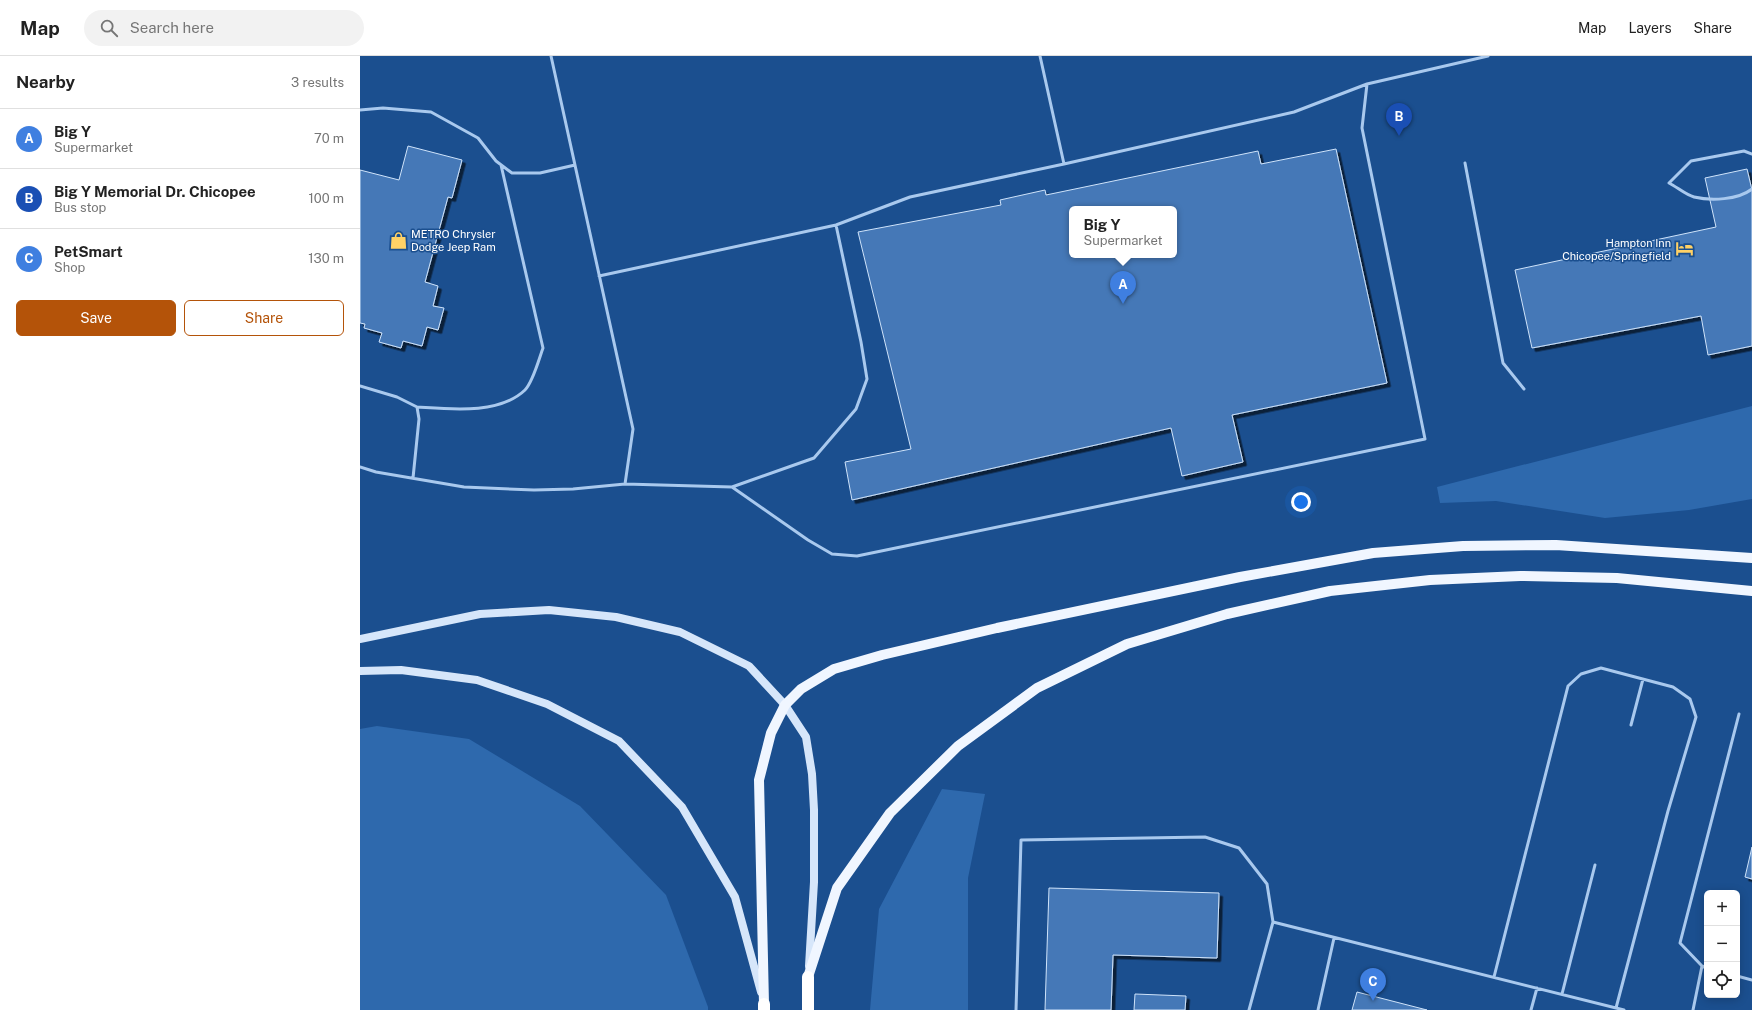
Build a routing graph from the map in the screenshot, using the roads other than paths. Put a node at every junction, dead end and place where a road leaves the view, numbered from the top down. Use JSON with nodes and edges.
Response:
{"nodes":[{"id":1,"x":551,"y":56,"type":"edge"},
{"id":2,"x":1040,"y":56,"type":"edge"},
{"id":3,"x":1488,"y":56,"type":"edge"},
{"id":4,"x":1367,"y":84,"type":"junction"},
{"id":5,"x":360,"y":110,"type":"edge"},
{"id":6,"x":1752,"y":154,"type":"edge"},
{"id":7,"x":1465,"y":163,"type":"dead end"},
{"id":8,"x":1064,"y":164,"type":"junction"},
{"id":9,"x":501,"y":165,"type":"junction"},
{"id":10,"x":575,"y":165,"type":"junction"},
{"id":11,"x":1752,"y":189,"type":"edge"},
{"id":12,"x":836,"y":225,"type":"junction"},
{"id":13,"x":599,"y":276,"type":"junction"},
{"id":14,"x":360,"y":386,"type":"edge"},
{"id":15,"x":1524,"y":389,"type":"dead end"},
{"id":16,"x":417,"y":407,"type":"junction"},
{"id":17,"x":360,"y":467,"type":"edge"},
{"id":18,"x":413,"y":478,"type":"junction"},
{"id":19,"x":625,"y":484,"type":"junction"},
{"id":20,"x":732,"y":487,"type":"junction"},
{"id":21,"x":1752,"y":558,"type":"edge"},
{"id":22,"x":1752,"y":591,"type":"edge"},
{"id":23,"x":360,"y":639,"type":"edge"},
{"id":24,"x":360,"y":671,"type":"edge"},
{"id":25,"x":1643,"y":679,"type":"junction"},
{"id":26,"x":785,"y":705,"type":"junction"},
{"id":27,"x":1739,"y":714,"type":"dead end"},
{"id":28,"x":1631,"y":725,"type":"dead end"},
{"id":29,"x":1595,"y":865,"type":"dead end"},
{"id":30,"x":1273,"y":922,"type":"junction"},
{"id":31,"x":1334,"y":938,"type":"junction"},
{"id":32,"x":1702,"y":966,"type":"joint"},
{"id":33,"x":808,"y":977,"type":"junction"},
{"id":34,"x":1494,"y":977,"type":"junction"},
{"id":35,"x":1740,"y":977,"type":"edge"},
{"id":36,"x":1752,"y":980,"type":"edge"},
{"id":37,"x":1537,"y":988,"type":"junction"},
{"id":38,"x":1562,"y":994,"type":"junction"},
{"id":39,"x":764,"y":1007,"type":"edge"},
{"id":40,"x":1616,"y":1008,"type":"junction"},
{"id":41,"x":808,"y":1010,"type":"edge"},
{"id":42,"x":1016,"y":1010,"type":"edge"},
{"id":43,"x":1249,"y":1010,"type":"edge"},
{"id":44,"x":1318,"y":1010,"type":"edge"},
{"id":45,"x":1531,"y":1010,"type":"edge"},
{"id":46,"x":1624,"y":1010,"type":"edge"},
{"id":47,"x":1693,"y":1010,"type":"edge"}],
"edges":[{"from":1,"to":10,"type":"lane"},
{"from":2,"to":8,"type":"lane"},
{"from":3,"to":4,"type":"lane"},
{"from":4,"to":8,"type":"lane"},
{"from":4,"to":20,"type":"lane"},
{"from":5,"to":9,"type":"lane"},
{"from":6,"to":11,"type":"lane"},
{"from":7,"to":15,"type":"lane"},
{"from":8,"to":12,"type":"lane"},
{"from":9,"to":10,"type":"lane"},
{"from":9,"to":16,"type":"lane"},
{"from":10,"to":13,"type":"lane"},
{"from":12,"to":13,"type":"lane"},
{"from":12,"to":20,"type":"lane"},
{"from":13,"to":19,"type":"lane"},
{"from":14,"to":16,"type":"lane"},
{"from":16,"to":18,"type":"lane"},
{"from":17,"to":18,"type":"lane"},
{"from":18,"to":19,"type":"lane"},
{"from":19,"to":20,"type":"lane"},
{"from":21,"to":26,"type":"main road"},
{"from":22,"to":33,"type":"main road"},
{"from":23,"to":26,"type":"main road"},
{"from":24,"to":39,"type":"main road"},
{"from":25,"to":28,"type":"lane"},
{"from":25,"to":34,"type":"lane"},
{"from":25,"to":40,"type":"lane"},
{"from":26,"to":33,"type":"main road"},
{"from":26,"to":39,"type":"main road"},
{"from":27,"to":32,"type":"lane"},
{"from":29,"to":38,"type":"lane"},
{"from":30,"to":31,"type":"lane"},
{"from":30,"to":42,"type":"lane"},
{"from":30,"to":43,"type":"lane"},
{"from":31,"to":34,"type":"lane"},
{"from":31,"to":44,"type":"lane"},
{"from":32,"to":47,"type":"lane"},
{"from":33,"to":41,"type":"highway"},
{"from":34,"to":37,"type":"lane"},
{"from":35,"to":36,"type":"lane"},
{"from":37,"to":38,"type":"lane"},
{"from":37,"to":45,"type":"lane"},
{"from":38,"to":40,"type":"lane"},
{"from":40,"to":46,"type":"lane"}]}
